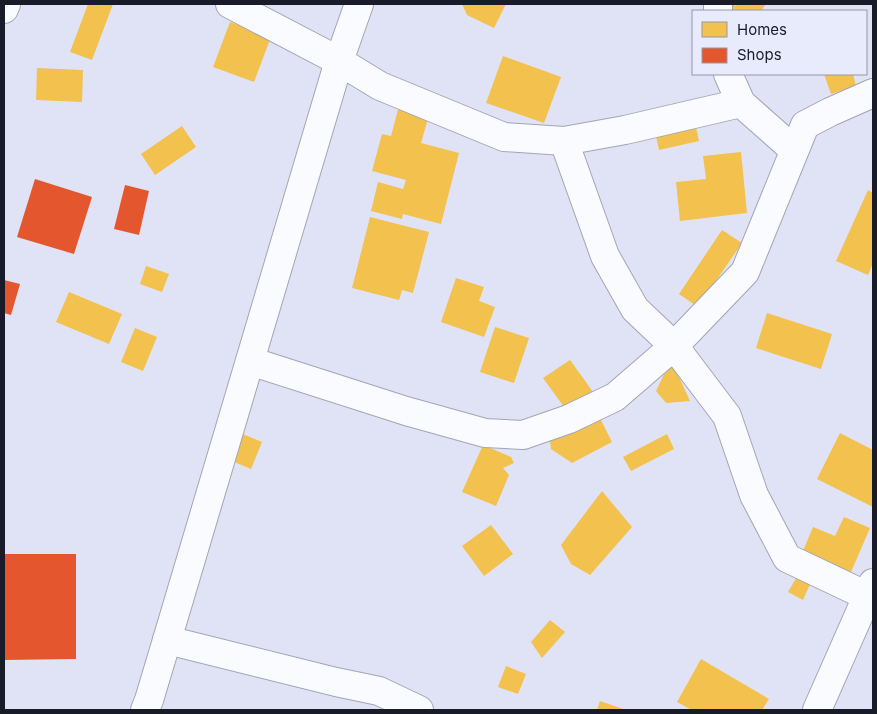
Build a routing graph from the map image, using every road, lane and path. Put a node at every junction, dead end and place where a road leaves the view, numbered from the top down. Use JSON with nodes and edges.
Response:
{"nodes":[{"id":1,"x":6,"y":4,"type":"edge"},
{"id":2,"x":230,"y":4,"type":"edge"},
{"id":3,"x":359,"y":4,"type":"edge"},
{"id":4,"x":4,"y":9,"type":"edge"},
{"id":5,"x":339,"y":61,"type":"junction"},
{"id":6,"x":728,"y":75,"type":"edge"},
{"id":7,"x":873,"y":93,"type":"edge"},
{"id":8,"x":741,"y":103,"type":"junction"},
{"id":9,"x":564,"y":141,"type":"junction"},
{"id":10,"x":794,"y":150,"type":"junction"},
{"id":11,"x":674,"y":346,"type":"junction"},
{"id":12,"x":250,"y":361,"type":"junction"},
{"id":13,"x":870,"y":590,"type":"edge"},
{"id":14,"x":168,"y":640,"type":"junction"},
{"id":15,"x":145,"y":710,"type":"edge"},
{"id":16,"x":419,"y":710,"type":"edge"},
{"id":17,"x":817,"y":710,"type":"edge"}],
"edges":[{"from":1,"to":4,"type":"street"},
{"from":2,"to":5,"type":"street"},
{"from":3,"to":5,"type":"street"},
{"from":5,"to":9,"type":"street"},
{"from":5,"to":12,"type":"street"},
{"from":6,"to":8,"type":"street"},
{"from":7,"to":10,"type":"street"},
{"from":8,"to":9,"type":"street"},
{"from":8,"to":10,"type":"street"},
{"from":9,"to":11,"type":"street"},
{"from":10,"to":11,"type":"street"},
{"from":11,"to":12,"type":"street"},
{"from":11,"to":13,"type":"street"},
{"from":12,"to":14,"type":"street"},
{"from":13,"to":17,"type":"street"},
{"from":14,"to":15,"type":"street"},
{"from":14,"to":16,"type":"street"}]}
